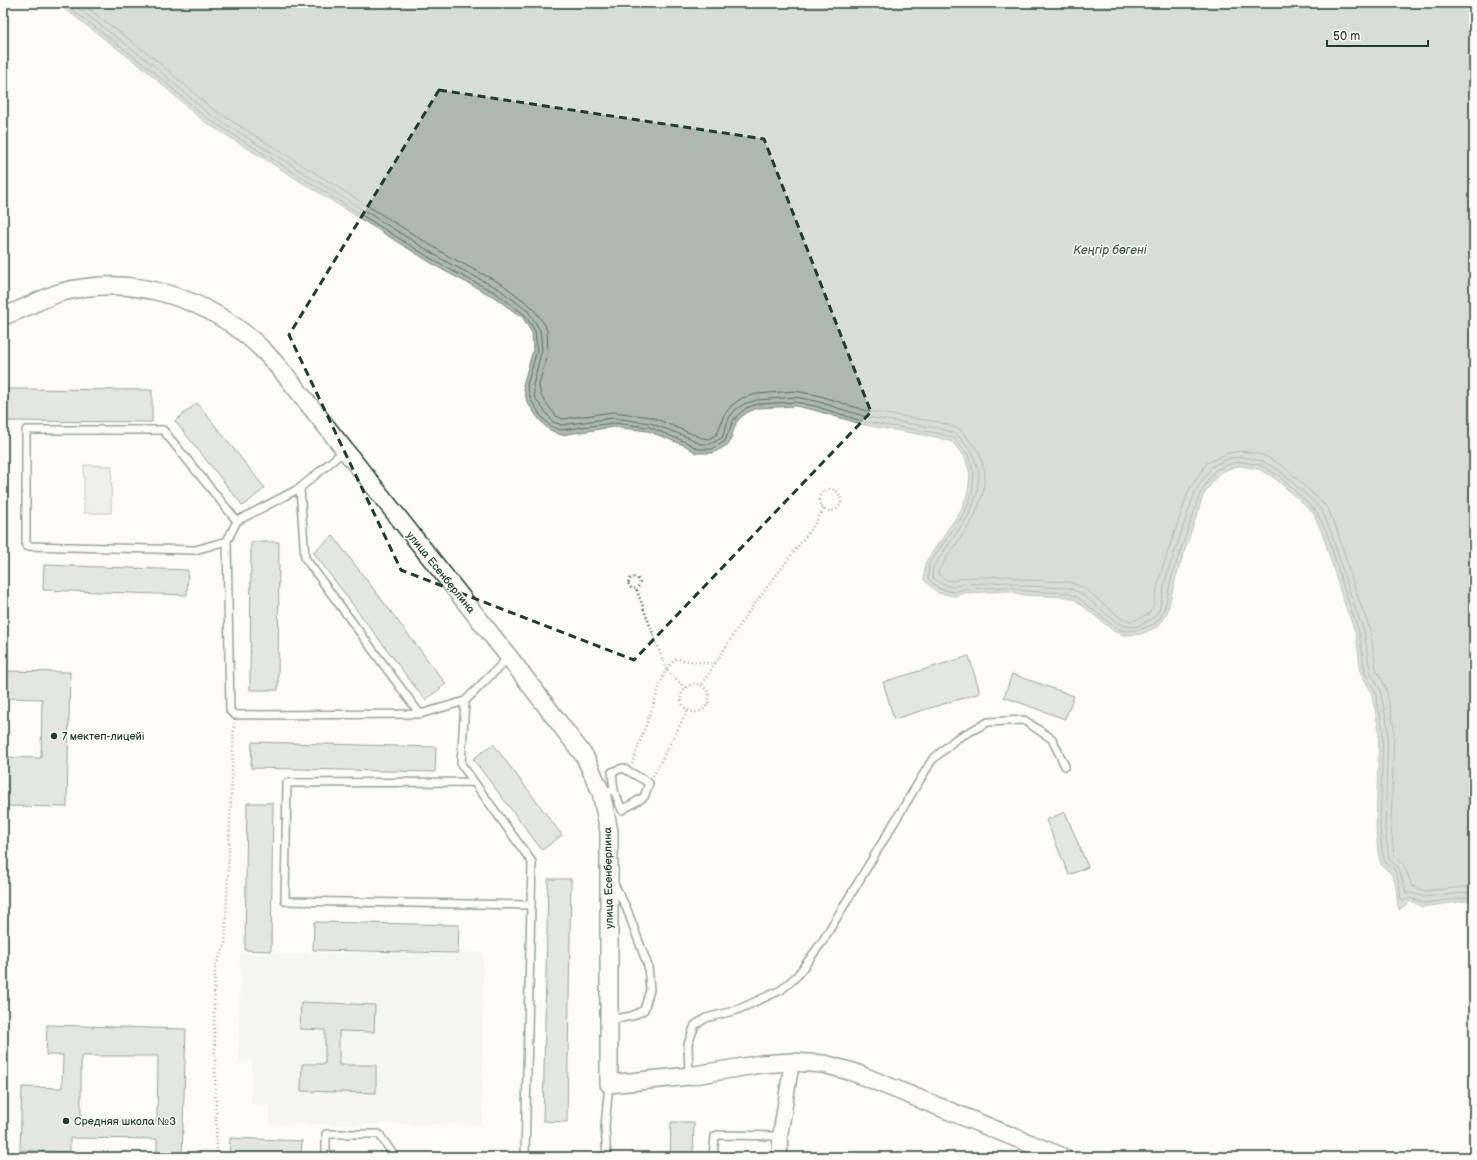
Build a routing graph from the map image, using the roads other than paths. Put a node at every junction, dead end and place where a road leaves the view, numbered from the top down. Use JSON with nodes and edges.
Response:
{"nodes":[{"id":1,"x":3,"y":316,"type":"edge"},
{"id":2,"x":344,"y":451,"type":"junction"},
{"id":3,"x":300,"y":488,"type":"junction"},
{"id":4,"x":237,"y":521,"type":"junction"},
{"id":5,"x":227,"y":541,"type":"junction"},
{"id":6,"x":509,"y":657,"type":"junction"},
{"id":7,"x":465,"y":700,"type":"junction"},
{"id":8,"x":420,"y":714,"type":"junction"},
{"id":9,"x":1065,"y":766,"type":"dead end"},
{"id":10,"x":474,"y":782,"type":"junction"},
{"id":11,"x":607,"y":791,"type":"junction"},
{"id":12,"x":609,"y":875,"type":"junction"},
{"id":13,"x":531,"y":905,"type":"junction"},
{"id":14,"x":608,"y":1020,"type":"junction"},
{"id":15,"x":792,"y":1062,"type":"junction"},
{"id":16,"x":689,"y":1076,"type":"junction"},
{"id":17,"x":609,"y":1084,"type":"junction"},
{"id":18,"x":780,"y":1136,"type":"junction"},
{"id":19,"x":326,"y":1157,"type":"edge"},
{"id":20,"x":395,"y":1157,"type":"edge"},
{"id":21,"x":526,"y":1157,"type":"edge"},
{"id":22,"x":607,"y":1157,"type":"edge"},
{"id":23,"x":713,"y":1157,"type":"edge"},
{"id":24,"x":780,"y":1157,"type":"edge"},
{"id":25,"x":1063,"y":1157,"type":"edge"}],
"edges":[{"from":1,"to":2,"type":"street","name":"улица Есенберлина"},
{"from":2,"to":3,"type":"lane"},
{"from":2,"to":6,"type":"street","name":"улица Есенберлина"},
{"from":3,"to":4,"type":"lane"},
{"from":3,"to":8,"type":"lane"},
{"from":4,"to":5,"type":"lane"},
{"from":4,"to":5,"type":"lane"},
{"from":5,"to":8,"type":"lane"},
{"from":6,"to":7,"type":"lane"},
{"from":6,"to":11,"type":"street","name":"улица Есенберлина"},
{"from":7,"to":8,"type":"lane"},
{"from":7,"to":10,"type":"lane"},
{"from":9,"to":16,"type":"lane"},
{"from":10,"to":13,"type":"lane"},
{"from":10,"to":13,"type":"lane"},
{"from":11,"to":11,"type":"lane"},
{"from":11,"to":12,"type":"street","name":"улица Есенберлина"},
{"from":12,"to":14,"type":"street","name":"улица Есенберлина"},
{"from":12,"to":14,"type":"lane"},
{"from":13,"to":21,"type":"lane"},
{"from":14,"to":17,"type":"street","name":"улица Есенберлина"},
{"from":15,"to":16,"type":"street"},
{"from":15,"to":18,"type":"street"},
{"from":15,"to":25,"type":"street"},
{"from":16,"to":17,"type":"street"},
{"from":17,"to":22,"type":"lane"},
{"from":18,"to":23,"type":"lane"},
{"from":18,"to":24,"type":"street"},
{"from":19,"to":20,"type":"lane"}]}
